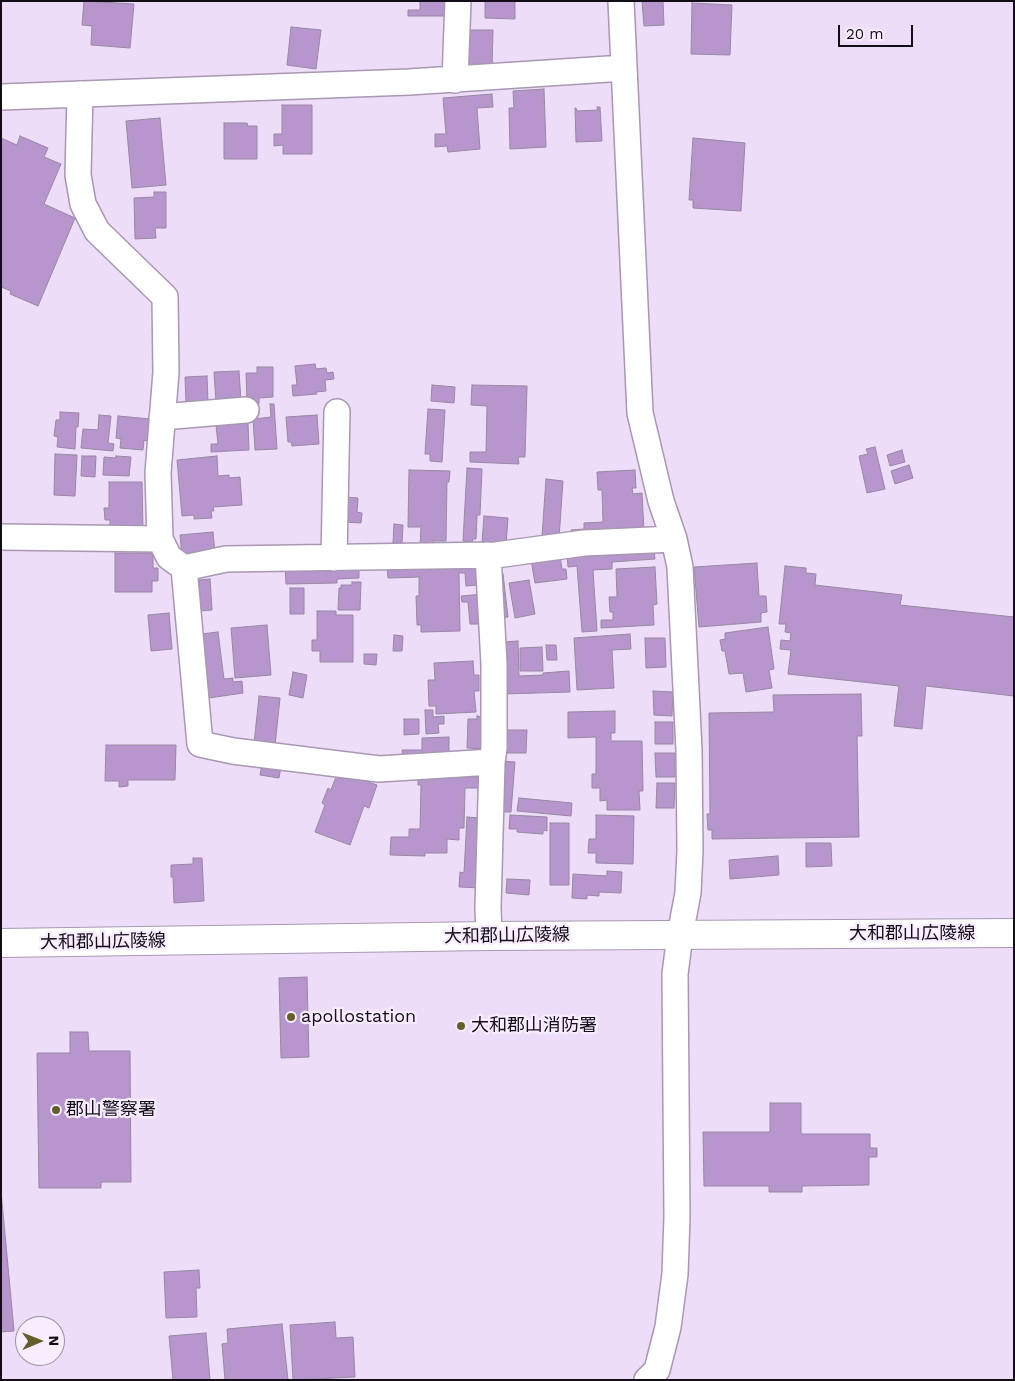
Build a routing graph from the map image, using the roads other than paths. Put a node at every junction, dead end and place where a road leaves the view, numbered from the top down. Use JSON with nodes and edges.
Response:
{"nodes":[{"id":1,"x":458,"y":1,"type":"edge"},
{"id":2,"x":621,"y":1,"type":"edge"},
{"id":3,"x":624,"y":68,"type":"junction"},
{"id":4,"x":455,"y":80,"type":"junction"},
{"id":5,"x":80,"y":94,"type":"junction"},
{"id":6,"x":1,"y":97,"type":"edge"},
{"id":7,"x":246,"y":410,"type":"dead end"},
{"id":8,"x":337,"y":412,"type":"dead end"},
{"id":9,"x":162,"y":417,"type":"junction"},
{"id":10,"x":1,"y":537,"type":"edge"},
{"id":11,"x":674,"y":539,"type":"junction"},
{"id":12,"x":160,"y":540,"type":"junction"},
{"id":13,"x":488,"y":555,"type":"junction"},
{"id":14,"x":334,"y":558,"type":"junction"},
{"id":15,"x":184,"y":568,"type":"junction"},
{"id":16,"x":492,"y":762,"type":"junction"},
{"id":17,"x":1014,"y":933,"type":"edge"},
{"id":18,"x":680,"y":935,"type":"junction"},
{"id":19,"x":489,"y":936,"type":"junction"},
{"id":20,"x":1,"y":943,"type":"edge"},
{"id":21,"x":647,"y":1380,"type":"edge"}],
"edges":[{"from":1,"to":4,"type":"street"},
{"from":2,"to":3,"type":"street"},
{"from":3,"to":4,"type":"street"},
{"from":3,"to":11,"type":"street"},
{"from":4,"to":5,"type":"street"},
{"from":5,"to":6,"type":"street"},
{"from":5,"to":9,"type":"street"},
{"from":7,"to":9,"type":"street"},
{"from":8,"to":14,"type":"street"},
{"from":9,"to":12,"type":"street"},
{"from":10,"to":12,"type":"street"},
{"from":11,"to":13,"type":"street"},
{"from":11,"to":18,"type":"street"},
{"from":12,"to":15,"type":"street"},
{"from":13,"to":14,"type":"street"},
{"from":13,"to":16,"type":"street"},
{"from":14,"to":15,"type":"street"},
{"from":15,"to":16,"type":"street"},
{"from":16,"to":19,"type":"street"},
{"from":17,"to":18,"type":"main road","name":"大和郡山広陵線"},
{"from":18,"to":19,"type":"main road","name":"大和郡山広陵線"},
{"from":18,"to":21,"type":"street"},
{"from":19,"to":20,"type":"main road","name":"大和郡山広陵線"}]}
